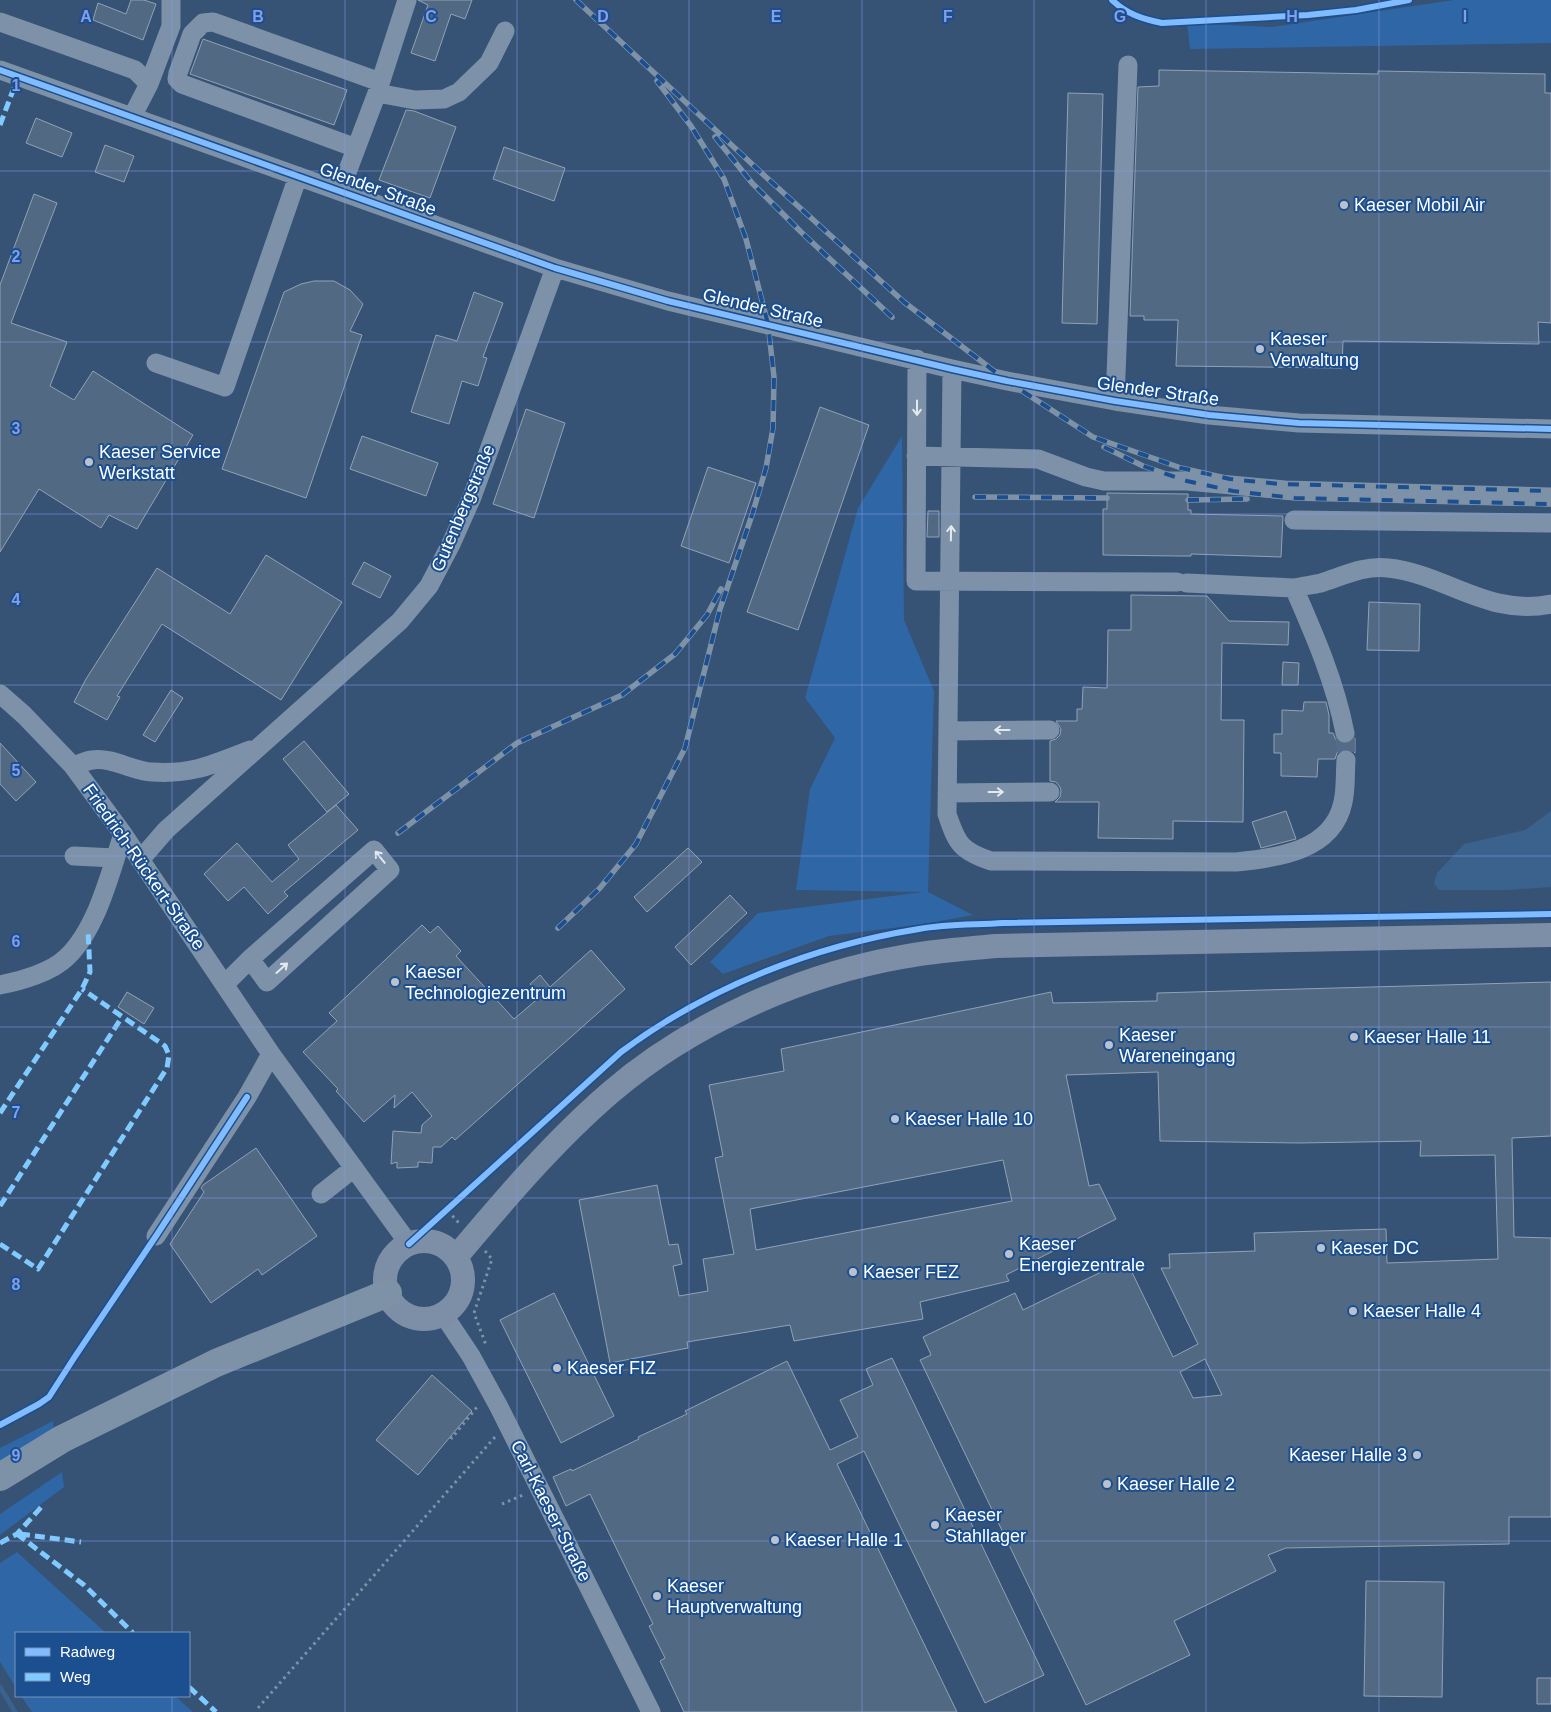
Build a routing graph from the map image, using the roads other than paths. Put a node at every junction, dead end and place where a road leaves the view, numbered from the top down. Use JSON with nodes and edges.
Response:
{"nodes":[{"id":1,"x":171,"y":0,"type":"edge"},
{"id":2,"x":406,"y":0,"type":"edge"},
{"id":3,"x":0,"y":22,"type":"edge"},
{"id":4,"x":505,"y":31,"type":"dead end"},
{"id":5,"x":1128,"y":65,"type":"dead end"},
{"id":6,"x":0,"y":70,"type":"edge"},
{"id":7,"x":149,"y":84,"type":"junction"},
{"id":8,"x":378,"y":87,"type":"junction"},
{"id":9,"x":132,"y":117,"type":"junction"},
{"id":10,"x":356,"y":148,"type":"junction"},
{"id":11,"x":298,"y":176,"type":"junction"},
{"id":12,"x":340,"y":191,"type":"junction"},
{"id":13,"x":555,"y":268,"type":"junction"},
{"id":14,"x":917,"y":360,"type":"junction"},
{"id":15,"x":156,"y":363,"type":"dead end"},
{"id":16,"x":952,"y":369,"type":"junction"},
{"id":17,"x":1115,"y":402,"type":"junction"},
{"id":18,"x":1551,"y":429,"type":"edge"},
{"id":19,"x":916,"y":456,"type":"junction"},
{"id":20,"x":951,"y":457,"type":"junction"},
{"id":21,"x":1551,"y":497,"type":"edge"},
{"id":22,"x":1294,"y":520,"type":"dead end"},
{"id":23,"x":1551,"y":523,"type":"edge"},
{"id":24,"x":950,"y":582,"type":"junction"},
{"id":25,"x":1294,"y":588,"type":"junction"},
{"id":26,"x":1551,"y":604,"type":"edge"},
{"id":27,"x":0,"y":694,"type":"edge"},
{"id":28,"x":1050,"y":730,"type":"dead end"},
{"id":29,"x":948,"y":731,"type":"junction"},
{"id":30,"x":1345,"y":733,"type":"tunnel mouth"},
{"id":31,"x":260,"y":746,"type":"junction"},
{"id":32,"x":1346,"y":760,"type":"tunnel mouth"},
{"id":33,"x":73,"y":766,"type":"junction"},
{"id":34,"x":947,"y":792,"type":"junction"},
{"id":35,"x":1050,"y":792,"type":"dead end"},
{"id":36,"x":122,"y":834,"type":"junction"},
{"id":37,"x":74,"y":856,"type":"dead end"},
{"id":38,"x":115,"y":858,"type":"junction"},
{"id":39,"x":140,"y":860,"type":"junction"},
{"id":40,"x":1551,"y":935,"type":"edge"},
{"id":41,"x":250,"y":960,"type":"junction"},
{"id":42,"x":5,"y":984,"type":"edge"},
{"id":43,"x":225,"y":984,"type":"junction"},
{"id":44,"x":0,"y":999,"type":"edge"},
{"id":45,"x":271,"y":1054,"type":"junction"},
{"id":46,"x":354,"y":1168,"type":"junction"},
{"id":47,"x":321,"y":1194,"type":"dead end"},
{"id":48,"x":156,"y":1236,"type":"dead end"},
{"id":49,"x":409,"y":1244,"type":"junction"},
{"id":50,"x":456,"y":1257,"type":"junction"},
{"id":51,"x":388,"y":1292,"type":"junction"},
{"id":52,"x":444,"y":1314,"type":"junction"},
{"id":53,"x":0,"y":1477,"type":"edge"},
{"id":54,"x":652,"y":1712,"type":"edge"}],
"edges":[{"from":1,"to":7,"type":"street"},
{"from":2,"to":8,"type":"street"},
{"from":3,"to":7,"type":"street"},
{"from":4,"to":8,"type":"street"},
{"from":5,"to":17,"type":"street"},
{"from":6,"to":9,"type":"street","name":"Glender Straße"},
{"from":7,"to":9,"type":"street"},
{"from":8,"to":10,"type":"street"},
{"from":8,"to":10,"type":"street"},
{"from":9,"to":11,"type":"street","name":"Glender Straße"},
{"from":10,"to":12,"type":"street"},
{"from":11,"to":12,"type":"street","name":"Glender Straße"},
{"from":11,"to":15,"type":"street"},
{"from":12,"to":13,"type":"street","name":"Glender Straße"},
{"from":13,"to":14,"type":"street","name":"Glender Straße"},
{"from":13,"to":31,"type":"street","name":"Gutenbergstraße"},
{"from":14,"to":16,"type":"street","name":"Glender Straße"},
{"from":14,"to":19,"type":"street","one_way":true},
{"from":16,"to":17,"type":"street","name":"Glender Straße"},
{"from":16,"to":20,"type":"street"},
{"from":17,"to":18,"type":"street","name":"Glender Straße"},
{"from":19,"to":20,"type":"street"},
{"from":19,"to":24,"type":"street"},
{"from":20,"to":21,"type":"street"},
{"from":24,"to":20,"type":"street","one_way":true},
{"from":22,"to":23,"type":"street"},
{"from":24,"to":25,"type":"street"},
{"from":24,"to":29,"type":"street"},
{"from":25,"to":26,"type":"street"},
{"from":25,"to":30,"type":"street"},
{"from":27,"to":33,"type":"street","name":"Friedrich-Rückert-Straße"},
{"from":28,"to":29,"type":"street","one_way":true},
{"from":29,"to":34,"type":"street"},
{"from":31,"to":33,"type":"street","name":"Gutenbergstraße"},
{"from":31,"to":39,"type":"street","name":"Gutenbergstraße"},
{"from":32,"to":34,"type":"street"},
{"from":33,"to":36,"type":"street","name":"Friedrich-Rückert-Straße"},
{"from":34,"to":35,"type":"street","one_way":true},
{"from":36,"to":38,"type":"street"},
{"from":36,"to":39,"type":"street","name":"Friedrich-Rückert-Straße"},
{"from":37,"to":38,"type":"street"},
{"from":38,"to":42,"type":"street"},
{"from":39,"to":43,"type":"street","name":"Friedrich-Rückert-Straße"},
{"from":40,"to":50,"type":"main road"},
{"from":41,"to":41,"type":"street","one_way":true},
{"from":41,"to":43,"type":"street"},
{"from":42,"to":44,"type":"street"},
{"from":43,"to":45,"type":"street","name":"Friedrich-Rückert-Straße"},
{"from":45,"to":46,"type":"street","name":"Friedrich-Rückert-Straße"},
{"from":45,"to":48,"type":"street"},
{"from":46,"to":47,"type":"street"},
{"from":46,"to":49,"type":"street","name":"Friedrich-Rückert-Straße"},
{"from":49,"to":50,"type":"main road"},
{"from":49,"to":51,"type":"main road"},
{"from":50,"to":52,"type":"main road"},
{"from":51,"to":52,"type":"main road"},
{"from":51,"to":53,"type":"highway"},
{"from":52,"to":54,"type":"street","name":"Carl-Kaeser-Straße"}]}
